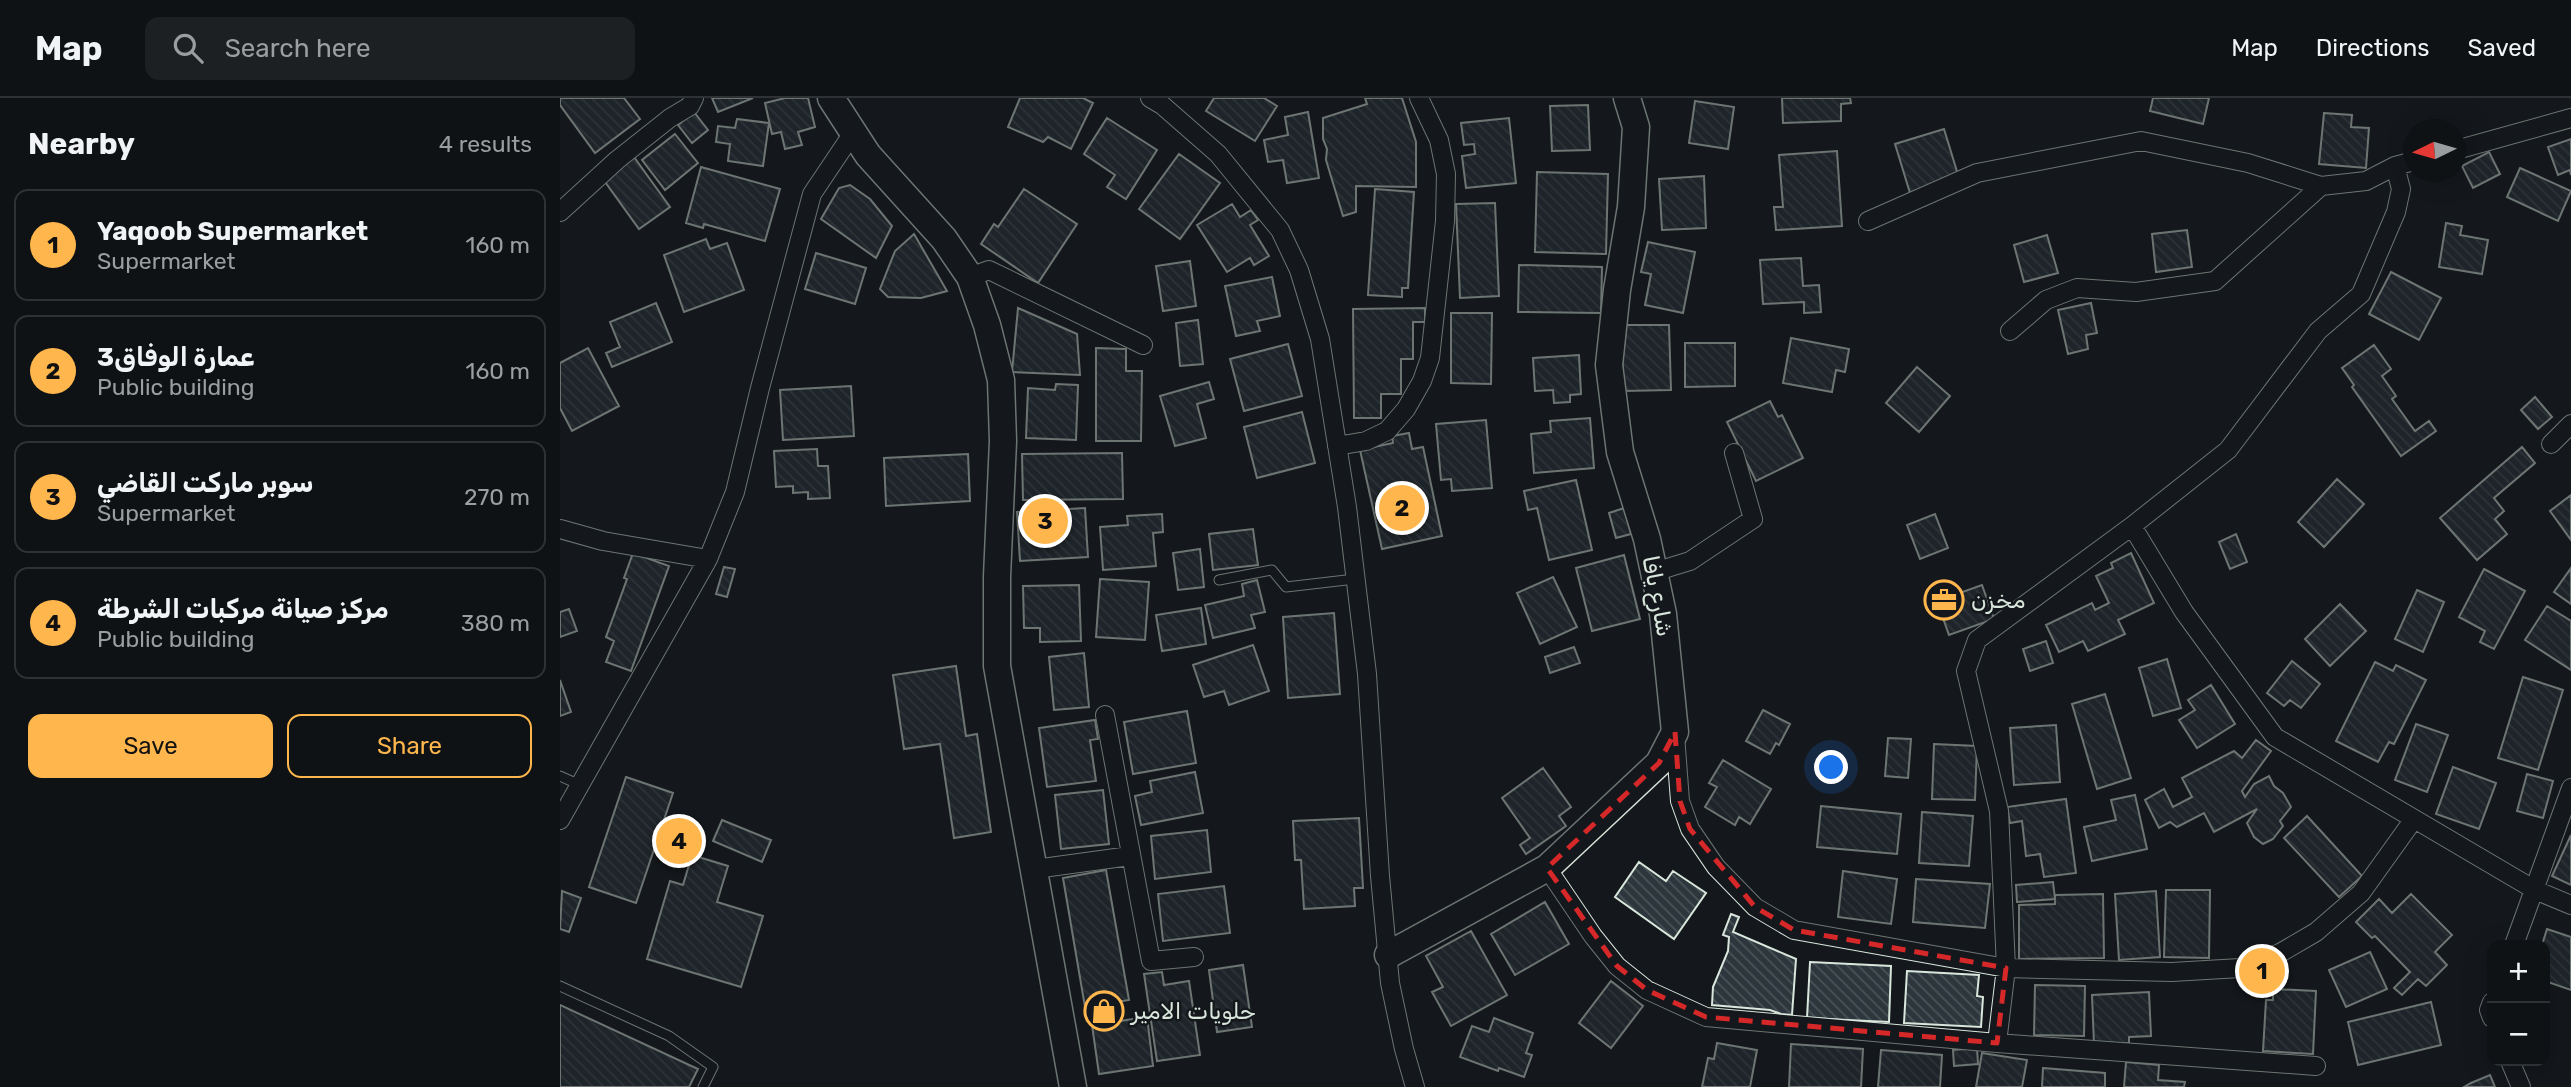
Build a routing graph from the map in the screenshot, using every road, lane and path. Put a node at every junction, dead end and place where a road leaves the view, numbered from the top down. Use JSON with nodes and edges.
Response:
{"nodes":[{"id":1,"x":694,"y":98,"type":"edge"},
{"id":2,"x":831,"y":98,"type":"edge"},
{"id":3,"x":1150,"y":98,"type":"edge"},
{"id":4,"x":1419,"y":98,"type":"edge"},
{"id":5,"x":1627,"y":98,"type":"edge"},
{"id":6,"x":2571,"y":118,"type":"edge"},
{"id":7,"x":853,"y":133,"type":"junction"},
{"id":8,"x":2466,"y":147,"type":"edge"},
{"id":9,"x":2403,"y":164,"type":"edge"},
{"id":10,"x":2395,"y":166,"type":"junction"},
{"id":11,"x":2321,"y":186,"type":"junction"},
{"id":12,"x":560,"y":212,"type":"edge"},
{"id":13,"x":1868,"y":221,"type":"dead end"},
{"id":14,"x":970,"y":277,"type":"junction"},
{"id":15,"x":2010,"y":331,"type":"dead end"},
{"id":16,"x":1143,"y":345,"type":"dead end"},
{"id":17,"x":2571,"y":425,"type":"edge"},
{"id":18,"x":2551,"y":444,"type":"dead end"},
{"id":19,"x":1337,"y":446,"type":"junction"},
{"id":20,"x":1734,"y":453,"type":"dead end"},
{"id":21,"x":2132,"y":526,"type":"junction"},
{"id":22,"x":560,"y":529,"type":"edge"},
{"id":23,"x":708,"y":559,"type":"junction"},
{"id":24,"x":1654,"y":572,"type":"junction"},
{"id":25,"x":1355,"y":579,"type":"junction"},
{"id":26,"x":1219,"y":580,"type":"dead end"},
{"id":27,"x":1105,"y":715,"type":"dead end"},
{"id":28,"x":1675,"y":732,"type":"junction"},
{"id":29,"x":560,"y":776,"type":"edge"},
{"id":30,"x":580,"y":785,"type":"junction"},
{"id":31,"x":2571,"y":788,"type":"edge"},
{"id":32,"x":2414,"y":819,"type":"junction"},
{"id":33,"x":560,"y":820,"type":"edge"},
{"id":34,"x":1130,"y":856,"type":"junction"},
{"id":35,"x":1547,"y":868,"type":"junction"},
{"id":36,"x":1035,"y":869,"type":"junction"},
{"id":37,"x":2535,"y":890,"type":"junction"},
{"id":38,"x":2571,"y":905,"type":"edge"},
{"id":39,"x":2516,"y":940,"type":"edge"},
{"id":40,"x":1388,"y":955,"type":"junction"},
{"id":41,"x":1194,"y":957,"type":"dead end"},
{"id":42,"x":2006,"y":968,"type":"junction"},
{"id":43,"x":560,"y":986,"type":"edge"},
{"id":44,"x":1997,"y":1043,"type":"junction"},
{"id":45,"x":1404,"y":1049,"type":"junction"},
{"id":46,"x":2316,"y":1066,"type":"dead end"},
{"id":47,"x":2512,"y":1066,"type":"edge"},
{"id":48,"x":703,"y":1087,"type":"edge"},
{"id":49,"x":1073,"y":1087,"type":"edge"},
{"id":50,"x":1415,"y":1087,"type":"edge"},
{"id":51,"x":1429,"y":1087,"type":"edge"},
{"id":52,"x":2521,"y":1087,"type":"edge"}],
"edges":[{"from":1,"to":12,"type":"street"},
{"from":2,"to":7,"type":"main road"},
{"from":3,"to":19,"type":"street"},
{"from":4,"to":19,"type":"street"},
{"from":5,"to":24,"type":"main road","name":"شارع يافا"},
{"from":6,"to":8,"type":"street"},
{"from":7,"to":14,"type":"main road"},
{"from":7,"to":23,"type":"street"},
{"from":9,"to":10,"type":"street"},
{"from":10,"to":11,"type":"street"},
{"from":10,"to":21,"type":"street"},
{"from":11,"to":13,"type":"street"},
{"from":11,"to":15,"type":"street"},
{"from":14,"to":16,"type":"street"},
{"from":14,"to":36,"type":"main road"},
{"from":17,"to":18,"type":"street"},
{"from":19,"to":25,"type":"street"},
{"from":20,"to":24,"type":"street"},
{"from":21,"to":32,"type":"street"},
{"from":21,"to":42,"type":"street"},
{"from":22,"to":23,"type":"street"},
{"from":23,"to":30,"type":"street"},
{"from":24,"to":28,"type":"main road","name":"شارع يافا"},
{"from":25,"to":26,"type":"lane"},
{"from":25,"to":40,"type":"street"},
{"from":27,"to":34,"type":"street"},
{"from":28,"to":35,"type":"main road"},
{"from":28,"to":42,"type":"street"},
{"from":29,"to":30,"type":"lane"},
{"from":30,"to":33,"type":"street"},
{"from":31,"to":37,"type":"street"},
{"from":32,"to":37,"type":"street"},
{"from":32,"to":42,"type":"street"},
{"from":34,"to":36,"type":"street"},
{"from":34,"to":41,"type":"street"},
{"from":35,"to":40,"type":"main road"},
{"from":35,"to":44,"type":"street"},
{"from":36,"to":49,"type":"main road"},
{"from":37,"to":38,"type":"street"},
{"from":37,"to":39,"type":"street"},
{"from":40,"to":45,"type":"street"},
{"from":42,"to":44,"type":"street"},
{"from":43,"to":48,"type":"lane"},
{"from":44,"to":46,"type":"street"},
{"from":45,"to":50,"type":"street"},
{"from":45,"to":51,"type":"street"},
{"from":47,"to":52,"type":"street"}]}
